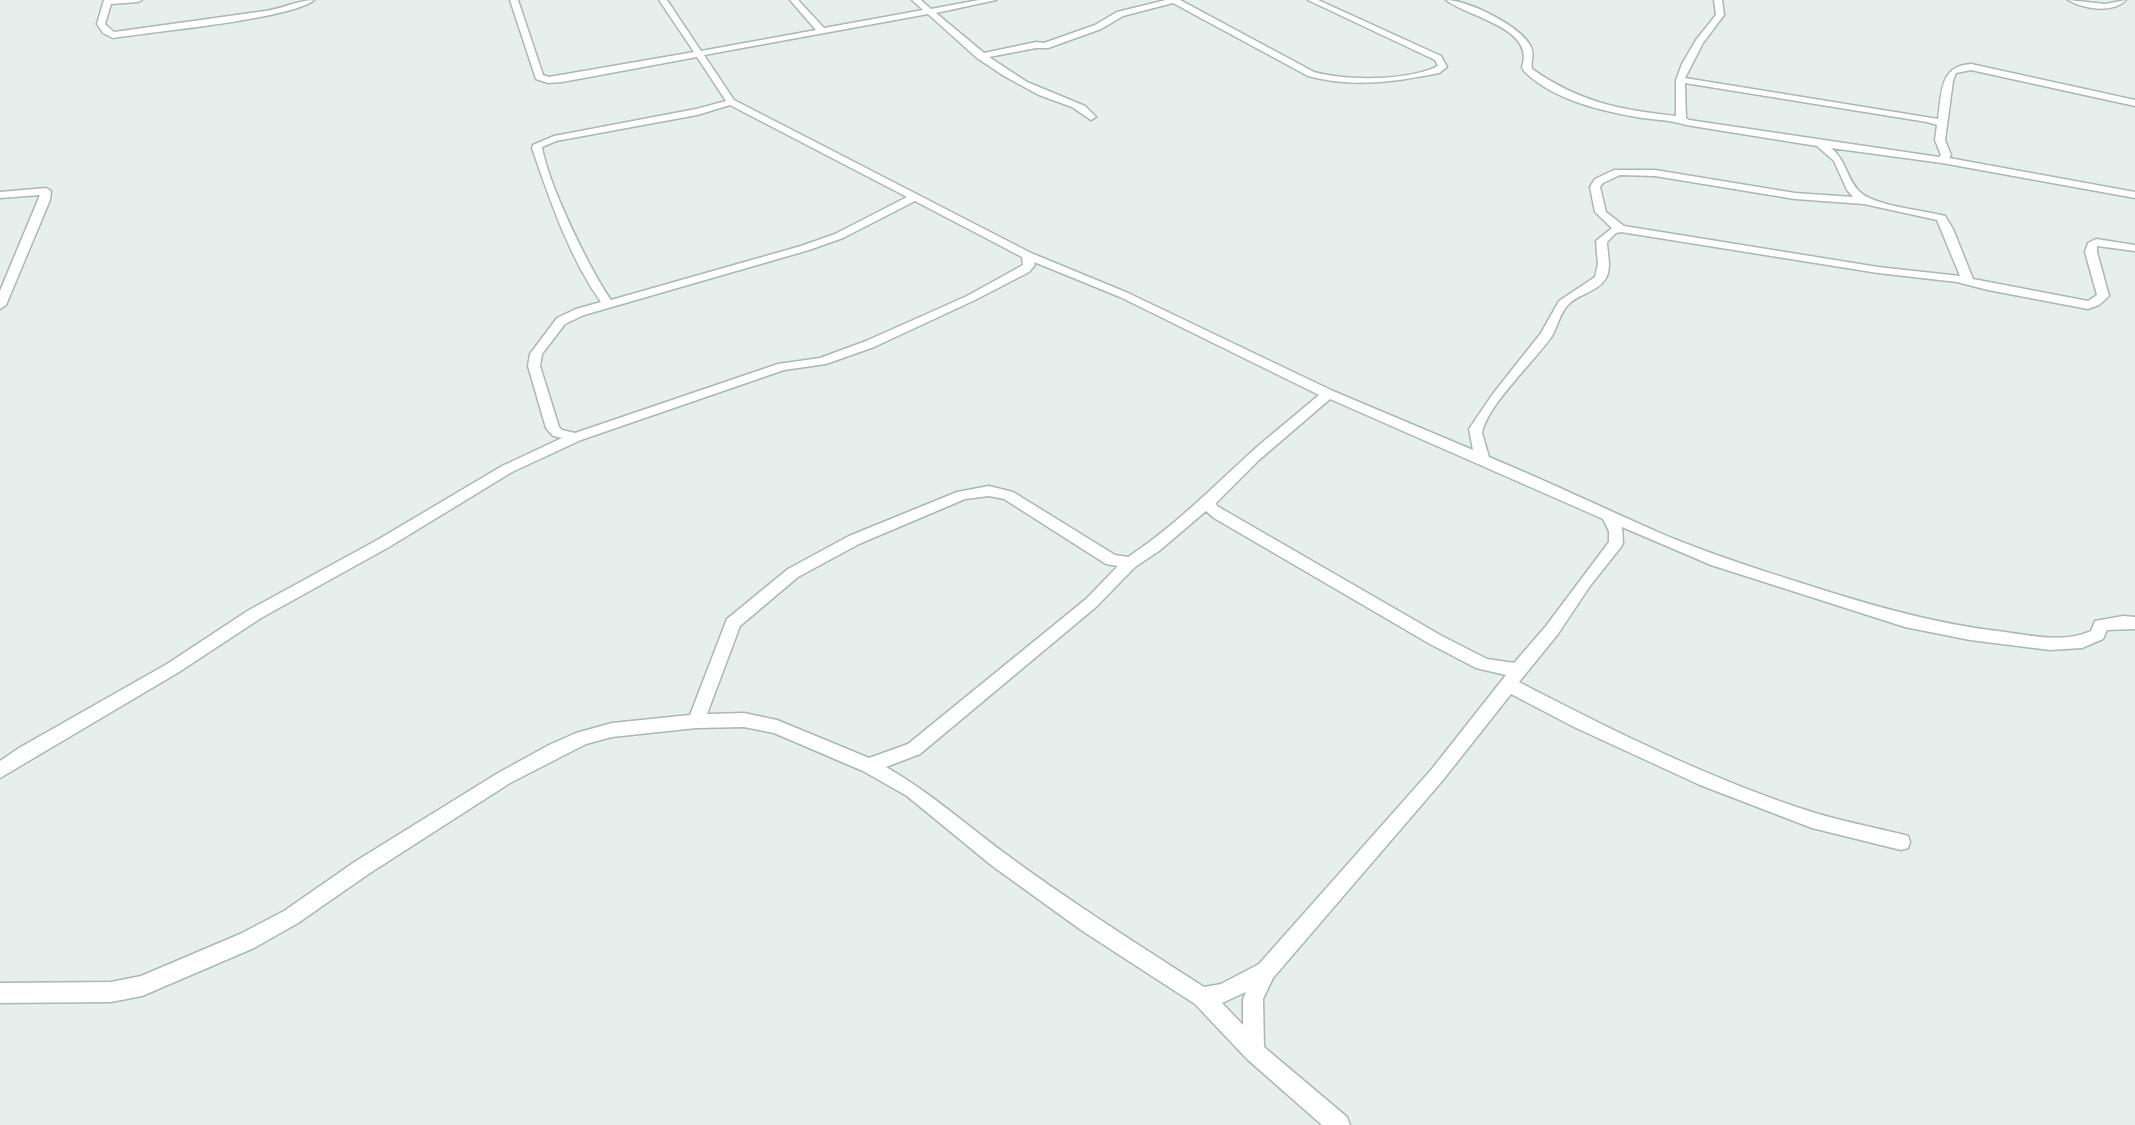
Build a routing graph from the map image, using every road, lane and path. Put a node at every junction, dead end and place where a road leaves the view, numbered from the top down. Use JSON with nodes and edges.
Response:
{"nodes":[{"id":1,"x":138,"y":0,"type":"edge"},
{"id":2,"x":310,"y":0,"type":"edge"},
{"id":3,"x":514,"y":0,"type":"edge"},
{"id":4,"x":663,"y":0,"type":"edge"},
{"id":5,"x":794,"y":0,"type":"edge"},
{"id":6,"x":916,"y":0,"type":"edge"},
{"id":7,"x":993,"y":0,"type":"edge"},
{"id":8,"x":1175,"y":0,"type":"edge"},
{"id":9,"x":1312,"y":0,"type":"edge"},
{"id":10,"x":1450,"y":0,"type":"edge"},
{"id":11,"x":1718,"y":0,"type":"edge"},
{"id":12,"x":2072,"y":0,"type":"edge"},
{"id":13,"x":2122,"y":0,"type":"edge"},
{"id":14,"x":110,"y":3,"type":"edge"},
{"id":15,"x":929,"y":11,"type":"junction"},
{"id":16,"x":822,"y":31,"type":"junction"},
{"id":17,"x":700,"y":54,"type":"junction"},
{"id":18,"x":980,"y":56,"type":"junction"},
{"id":19,"x":1680,"y":80,"type":"junction"},
{"id":20,"x":731,"y":102,"type":"junction"},
{"id":21,"x":2135,"y":103,"type":"edge"},
{"id":22,"x":1091,"y":117,"type":"dead end"},
{"id":23,"x":1681,"y":120,"type":"junction"},
{"id":24,"x":1942,"y":124,"type":"junction"},
{"id":25,"x":1818,"y":143,"type":"junction"},
{"id":26,"x":1942,"y":160,"type":"junction"},
{"id":27,"x":0,"y":195,"type":"edge"},
{"id":28,"x":2135,"y":195,"type":"edge"},
{"id":29,"x":914,"y":198,"type":"junction"},
{"id":30,"x":1864,"y":201,"type":"junction"},
{"id":31,"x":1621,"y":229,"type":"junction"},
{"id":32,"x":2135,"y":248,"type":"edge"},
{"id":33,"x":1026,"y":255,"type":"junction"},
{"id":34,"x":1968,"y":282,"type":"junction"},
{"id":35,"x":608,"y":304,"type":"junction"},
{"id":36,"x":0,"y":305,"type":"edge"},
{"id":37,"x":1328,"y":394,"type":"junction"},
{"id":38,"x":576,"y":437,"type":"junction"},
{"id":39,"x":1484,"y":460,"type":"junction"},
{"id":40,"x":1208,"y":502,"type":"junction"},
{"id":41,"x":1609,"y":516,"type":"junction"},
{"id":42,"x":1649,"y":534,"type":"junction"},
{"id":43,"x":1617,"y":543,"type":"junction"},
{"id":44,"x":1130,"y":563,"type":"junction"},
{"id":45,"x":2135,"y":623,"type":"edge"},
{"id":46,"x":1488,"y":665,"type":"junction"},
{"id":47,"x":1511,"y":681,"type":"junction"},
{"id":48,"x":696,"y":721,"type":"junction"},
{"id":49,"x":869,"y":766,"type":"junction"},
{"id":50,"x":0,"y":771,"type":"edge"},
{"id":51,"x":1901,"y":842,"type":"dead end"},
{"id":52,"x":1266,"y":971,"type":"junction"},
{"id":53,"x":0,"y":993,"type":"edge"},
{"id":54,"x":1202,"y":997,"type":"junction"},
{"id":55,"x":1254,"y":1053,"type":"junction"},
{"id":56,"x":1339,"y":1125,"type":"edge"}],
"edges":[{"from":1,"to":14,"type":"street"},
{"from":2,"to":14,"type":"street"},
{"from":3,"to":17,"type":"street"},
{"from":4,"to":17,"type":"street"},
{"from":5,"to":16,"type":"street"},
{"from":6,"to":15,"type":"street"},
{"from":7,"to":15,"type":"street"},
{"from":8,"to":9,"type":"street"},
{"from":8,"to":18,"type":"street"},
{"from":10,"to":23,"type":"street"},
{"from":11,"to":19,"type":"street"},
{"from":12,"to":13,"type":"street"},
{"from":15,"to":16,"type":"street"},
{"from":15,"to":18,"type":"street"},
{"from":16,"to":17,"type":"street"},
{"from":17,"to":20,"type":"street"},
{"from":18,"to":22,"type":"street"},
{"from":19,"to":23,"type":"street"},
{"from":19,"to":24,"type":"street"},
{"from":20,"to":29,"type":"street"},
{"from":20,"to":35,"type":"street"},
{"from":21,"to":24,"type":"street"},
{"from":23,"to":25,"type":"street"},
{"from":24,"to":26,"type":"street"},
{"from":25,"to":26,"type":"street"},
{"from":25,"to":30,"type":"street"},
{"from":26,"to":28,"type":"street"},
{"from":27,"to":36,"type":"street"},
{"from":29,"to":33,"type":"street"},
{"from":29,"to":35,"type":"street"},
{"from":30,"to":31,"type":"street"},
{"from":30,"to":34,"type":"street"},
{"from":31,"to":34,"type":"street"},
{"from":31,"to":39,"type":"street"},
{"from":32,"to":34,"type":"street"},
{"from":33,"to":37,"type":"street"},
{"from":33,"to":38,"type":"street"},
{"from":35,"to":38,"type":"street"},
{"from":37,"to":39,"type":"street"},
{"from":37,"to":40,"type":"street"},
{"from":38,"to":50,"type":"street"},
{"from":39,"to":41,"type":"street"},
{"from":40,"to":44,"type":"street"},
{"from":40,"to":46,"type":"street"},
{"from":41,"to":42,"type":"street"},
{"from":41,"to":43,"type":"street"},
{"from":42,"to":43,"type":"street"},
{"from":42,"to":45,"type":"street"},
{"from":43,"to":47,"type":"street"},
{"from":44,"to":48,"type":"street"},
{"from":44,"to":49,"type":"street"},
{"from":46,"to":47,"type":"street"},
{"from":46,"to":47,"type":"street"},
{"from":47,"to":51,"type":"street"},
{"from":47,"to":52,"type":"street"},
{"from":48,"to":49,"type":"street"},
{"from":48,"to":53,"type":"street"},
{"from":49,"to":54,"type":"street"},
{"from":52,"to":54,"type":"street"},
{"from":52,"to":55,"type":"street"},
{"from":54,"to":55,"type":"street"},
{"from":55,"to":56,"type":"street"}]}
